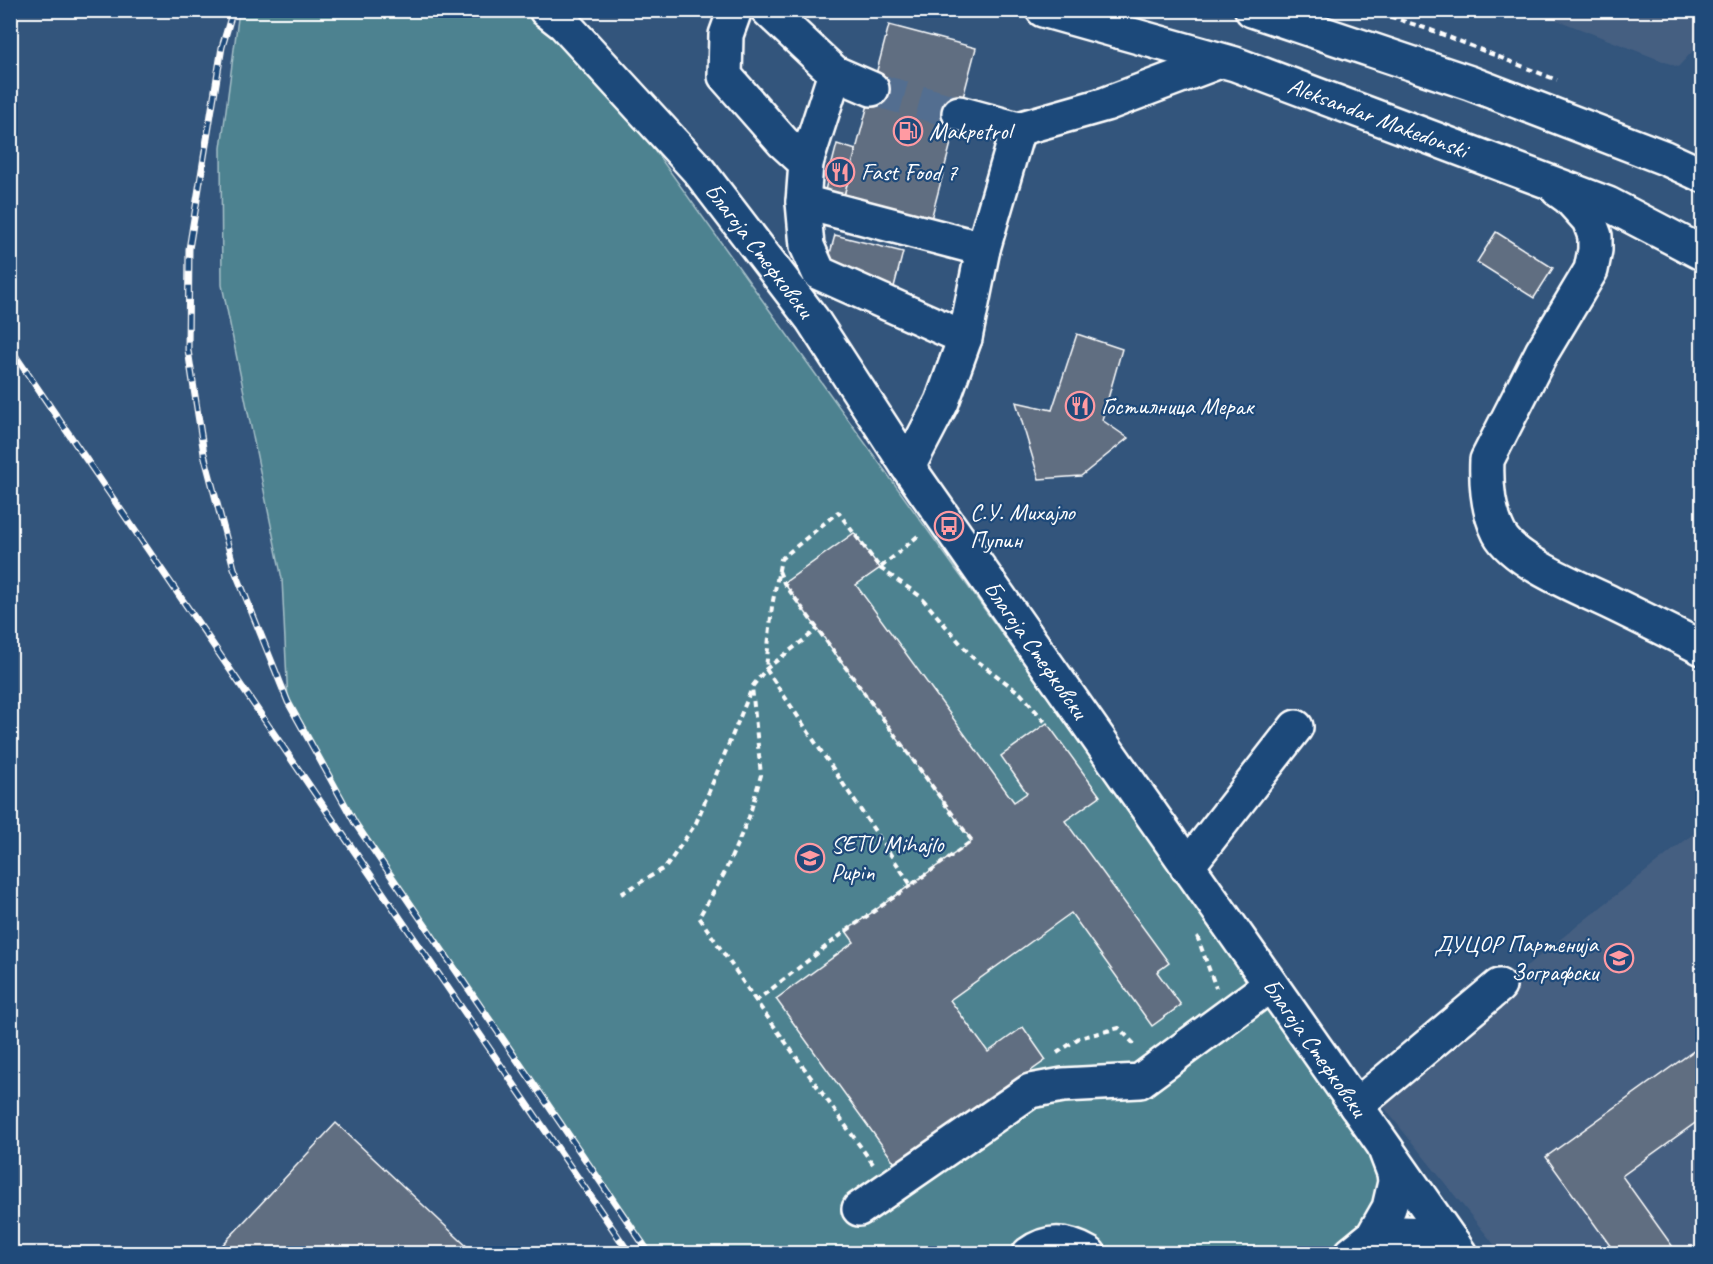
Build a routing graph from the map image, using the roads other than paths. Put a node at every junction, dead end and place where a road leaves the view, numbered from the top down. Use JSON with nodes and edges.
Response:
{"nodes":[{"id":1,"x":546,"y":10,"type":"edge"},
{"id":2,"x":735,"y":10,"type":"edge"},
{"id":3,"x":768,"y":10,"type":"edge"},
{"id":4,"x":1043,"y":10,"type":"edge"},
{"id":5,"x":1252,"y":10,"type":"edge"},
{"id":6,"x":1220,"y":62,"type":"junction"},
{"id":7,"x":835,"y":73,"type":"junction"},
{"id":8,"x":872,"y":89,"type":"tunnel mouth"},
{"id":9,"x":959,"y":113,"type":"tunnel mouth"},
{"id":10,"x":1018,"y":129,"type":"junction"},
{"id":11,"x":806,"y":163,"type":"junction"},
{"id":12,"x":1702,"y":175,"type":"edge"},
{"id":13,"x":1543,"y":179,"type":"junction"},
{"id":14,"x":803,"y":202,"type":"junction"},
{"id":15,"x":982,"y":249,"type":"junction"},
{"id":16,"x":1702,"y":253,"type":"edge"},
{"id":17,"x":965,"y":338,"type":"junction"},
{"id":18,"x":908,"y":467,"type":"junction"},
{"id":19,"x":1702,"y":648,"type":"edge"},
{"id":20,"x":1296,"y":727,"type":"dead end"},
{"id":21,"x":1187,"y":867,"type":"junction"},
{"id":22,"x":1270,"y":985,"type":"junction"},
{"id":23,"x":1499,"y":986,"type":"dead end"},
{"id":24,"x":1356,"y":1106,"type":"junction"},
{"id":25,"x":1383,"y":1144,"type":"junction"},
{"id":26,"x":859,"y":1209,"type":"dead end"},
{"id":27,"x":1362,"y":1245,"type":"edge"},
{"id":28,"x":1457,"y":1248,"type":"edge"},
{"id":29,"x":1029,"y":1254,"type":"edge"},
{"id":30,"x":1089,"y":1254,"type":"edge"}],
"edges":[{"from":1,"to":18,"type":"street","name":"Благоја Стефковски"},
{"from":2,"to":11,"type":"street"},
{"from":3,"to":7,"type":"street"},
{"from":4,"to":6,"type":"street","name":"Aleksandar Makedonski"},
{"from":5,"to":12,"type":"street"},
{"from":6,"to":10,"type":"street"},
{"from":6,"to":13,"type":"street","name":"Aleksandar Makedonski"},
{"from":7,"to":8,"type":"street"},
{"from":7,"to":11,"type":"street"},
{"from":9,"to":10,"type":"street"},
{"from":10,"to":15,"type":"street"},
{"from":11,"to":14,"type":"street"},
{"from":13,"to":16,"type":"street","name":"Aleksandar Makedonski"},
{"from":13,"to":19,"type":"street"},
{"from":14,"to":15,"type":"street"},
{"from":14,"to":17,"type":"street"},
{"from":15,"to":17,"type":"street"},
{"from":17,"to":18,"type":"street"},
{"from":18,"to":21,"type":"street","name":"Благоја Стефковски"},
{"from":20,"to":21,"type":"street"},
{"from":21,"to":22,"type":"street","name":"Благоја Стефковски"},
{"from":22,"to":24,"type":"street","name":"Благоја Стефковски"},
{"from":22,"to":26,"type":"street"},
{"from":23,"to":24,"type":"street"},
{"from":24,"to":25,"type":"street","name":"Благоја Стефковски"},
{"from":25,"to":27,"type":"street"},
{"from":25,"to":28,"type":"street","name":"Благоја Стефковски"},
{"from":27,"to":28,"type":"street"},
{"from":29,"to":30,"type":"street"}]}
